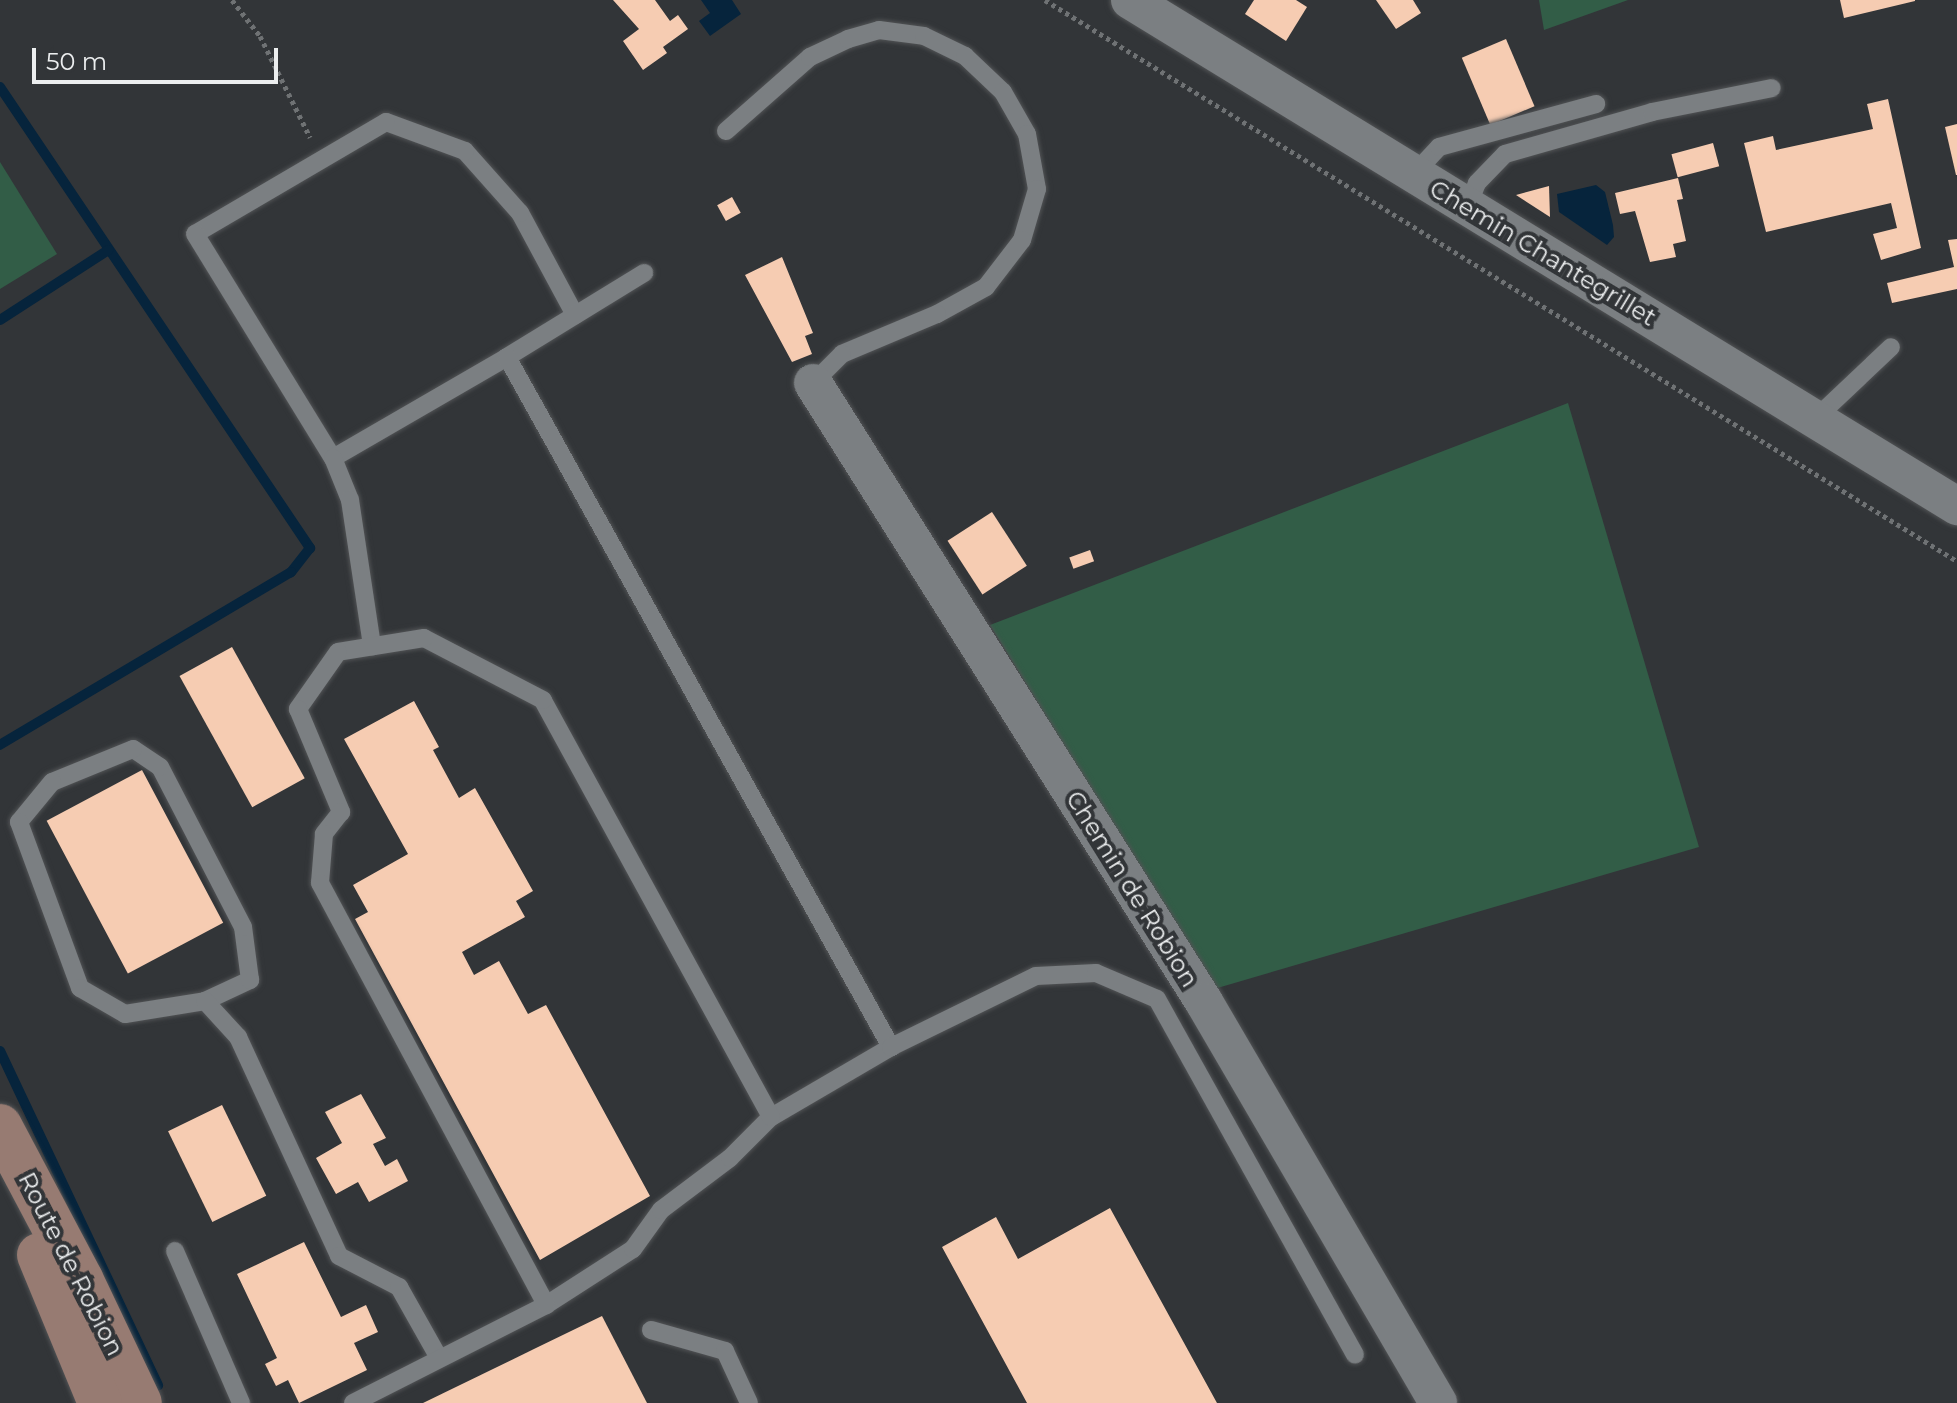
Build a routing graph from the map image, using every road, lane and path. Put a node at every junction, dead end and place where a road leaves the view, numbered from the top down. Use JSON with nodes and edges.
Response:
{"nodes":[{"id":1,"x":232,"y":0,"type":"edge"},
{"id":2,"x":1045,"y":0,"type":"edge"},
{"id":3,"x":1130,"y":0,"type":"edge"},
{"id":4,"x":1772,"y":88,"type":"dead end"},
{"id":5,"x":1596,"y":104,"type":"dead end"},
{"id":6,"x":726,"y":131,"type":"dead end"},
{"id":7,"x":321,"y":160,"type":"junction"},
{"id":8,"x":1413,"y":175,"type":"junction"},
{"id":9,"x":1467,"y":208,"type":"junction"},
{"id":10,"x":644,"y":273,"type":"dead end"},
{"id":11,"x":575,"y":315,"type":"junction"},
{"id":12,"x":1891,"y":347,"type":"dead end"},
{"id":13,"x":507,"y":357,"type":"junction"},
{"id":14,"x":813,"y":383,"type":"joint"},
{"id":15,"x":1816,"y":418,"type":"junction"},
{"id":16,"x":333,"y":458,"type":"junction"},
{"id":17,"x":1957,"y":506,"type":"edge"},
{"id":18,"x":1957,"y":561,"type":"edge"},
{"id":19,"x":372,"y":646,"type":"junction"},
{"id":20,"x":205,"y":1001,"type":"junction"},
{"id":21,"x":891,"y":1047,"type":"junction"},
{"id":22,"x":771,"y":1117,"type":"junction"},
{"id":23,"x":0,"y":1126,"type":"edge"},
{"id":24,"x":0,"y":1156,"type":"edge"},
{"id":25,"x":175,"y":1251,"type":"dead end"},
{"id":26,"x":546,"y":1305,"type":"junction"},
{"id":27,"x":68,"y":1327,"type":"junction"},
{"id":28,"x":651,"y":1330,"type":"dead end"},
{"id":29,"x":1355,"y":1355,"type":"dead end"},
{"id":30,"x":439,"y":1358,"type":"junction"},
{"id":31,"x":100,"y":1403,"type":"edge"},
{"id":32,"x":117,"y":1403,"type":"edge"},
{"id":33,"x":140,"y":1403,"type":"edge"},
{"id":34,"x":241,"y":1403,"type":"edge"},
{"id":35,"x":353,"y":1403,"type":"edge"},
{"id":36,"x":749,"y":1403,"type":"edge"},
{"id":37,"x":1438,"y":1403,"type":"edge"}],
"edges":[{"from":1,"to":7,"type":"path"},
{"from":2,"to":18,"type":"path"},
{"from":3,"to":8,"type":"street","name":"Chemin Chantegrillet"},
{"from":4,"to":9,"type":"lane"},
{"from":5,"to":8,"type":"lane"},
{"from":6,"to":14,"type":"lane"},
{"from":7,"to":11,"type":"lane"},
{"from":7,"to":16,"type":"lane"},
{"from":8,"to":9,"type":"street","name":"Chemin Chantegrillet"},
{"from":9,"to":15,"type":"street","name":"Chemin Chantegrillet"},
{"from":10,"to":11,"type":"lane"},
{"from":11,"to":13,"type":"lane"},
{"from":12,"to":15,"type":"lane"},
{"from":13,"to":16,"type":"lane"},
{"from":13,"to":21,"type":"lane"},
{"from":14,"to":37,"type":"street","name":"Chemin de Robion"},
{"from":15,"to":17,"type":"street","name":"Chemin Chantegrillet"},
{"from":16,"to":19,"type":"lane"},
{"from":19,"to":22,"type":"lane"},
{"from":19,"to":26,"type":"lane"},
{"from":20,"to":20,"type":"lane"},
{"from":20,"to":30,"type":"lane"},
{"from":21,"to":22,"type":"lane"},
{"from":21,"to":29,"type":"lane"},
{"from":22,"to":26,"type":"lane"},
{"from":23,"to":33,"type":"main road","name":"Route de Robion"},
{"from":24,"to":27,"type":"main road","name":"Route de Robion"},
{"from":25,"to":34,"type":"lane"},
{"from":26,"to":30,"type":"lane"},
{"from":27,"to":31,"type":"main road","name":"Route de Robion"},
{"from":27,"to":32,"type":"lane"},
{"from":28,"to":36,"type":"lane"},
{"from":30,"to":35,"type":"lane"}]}
